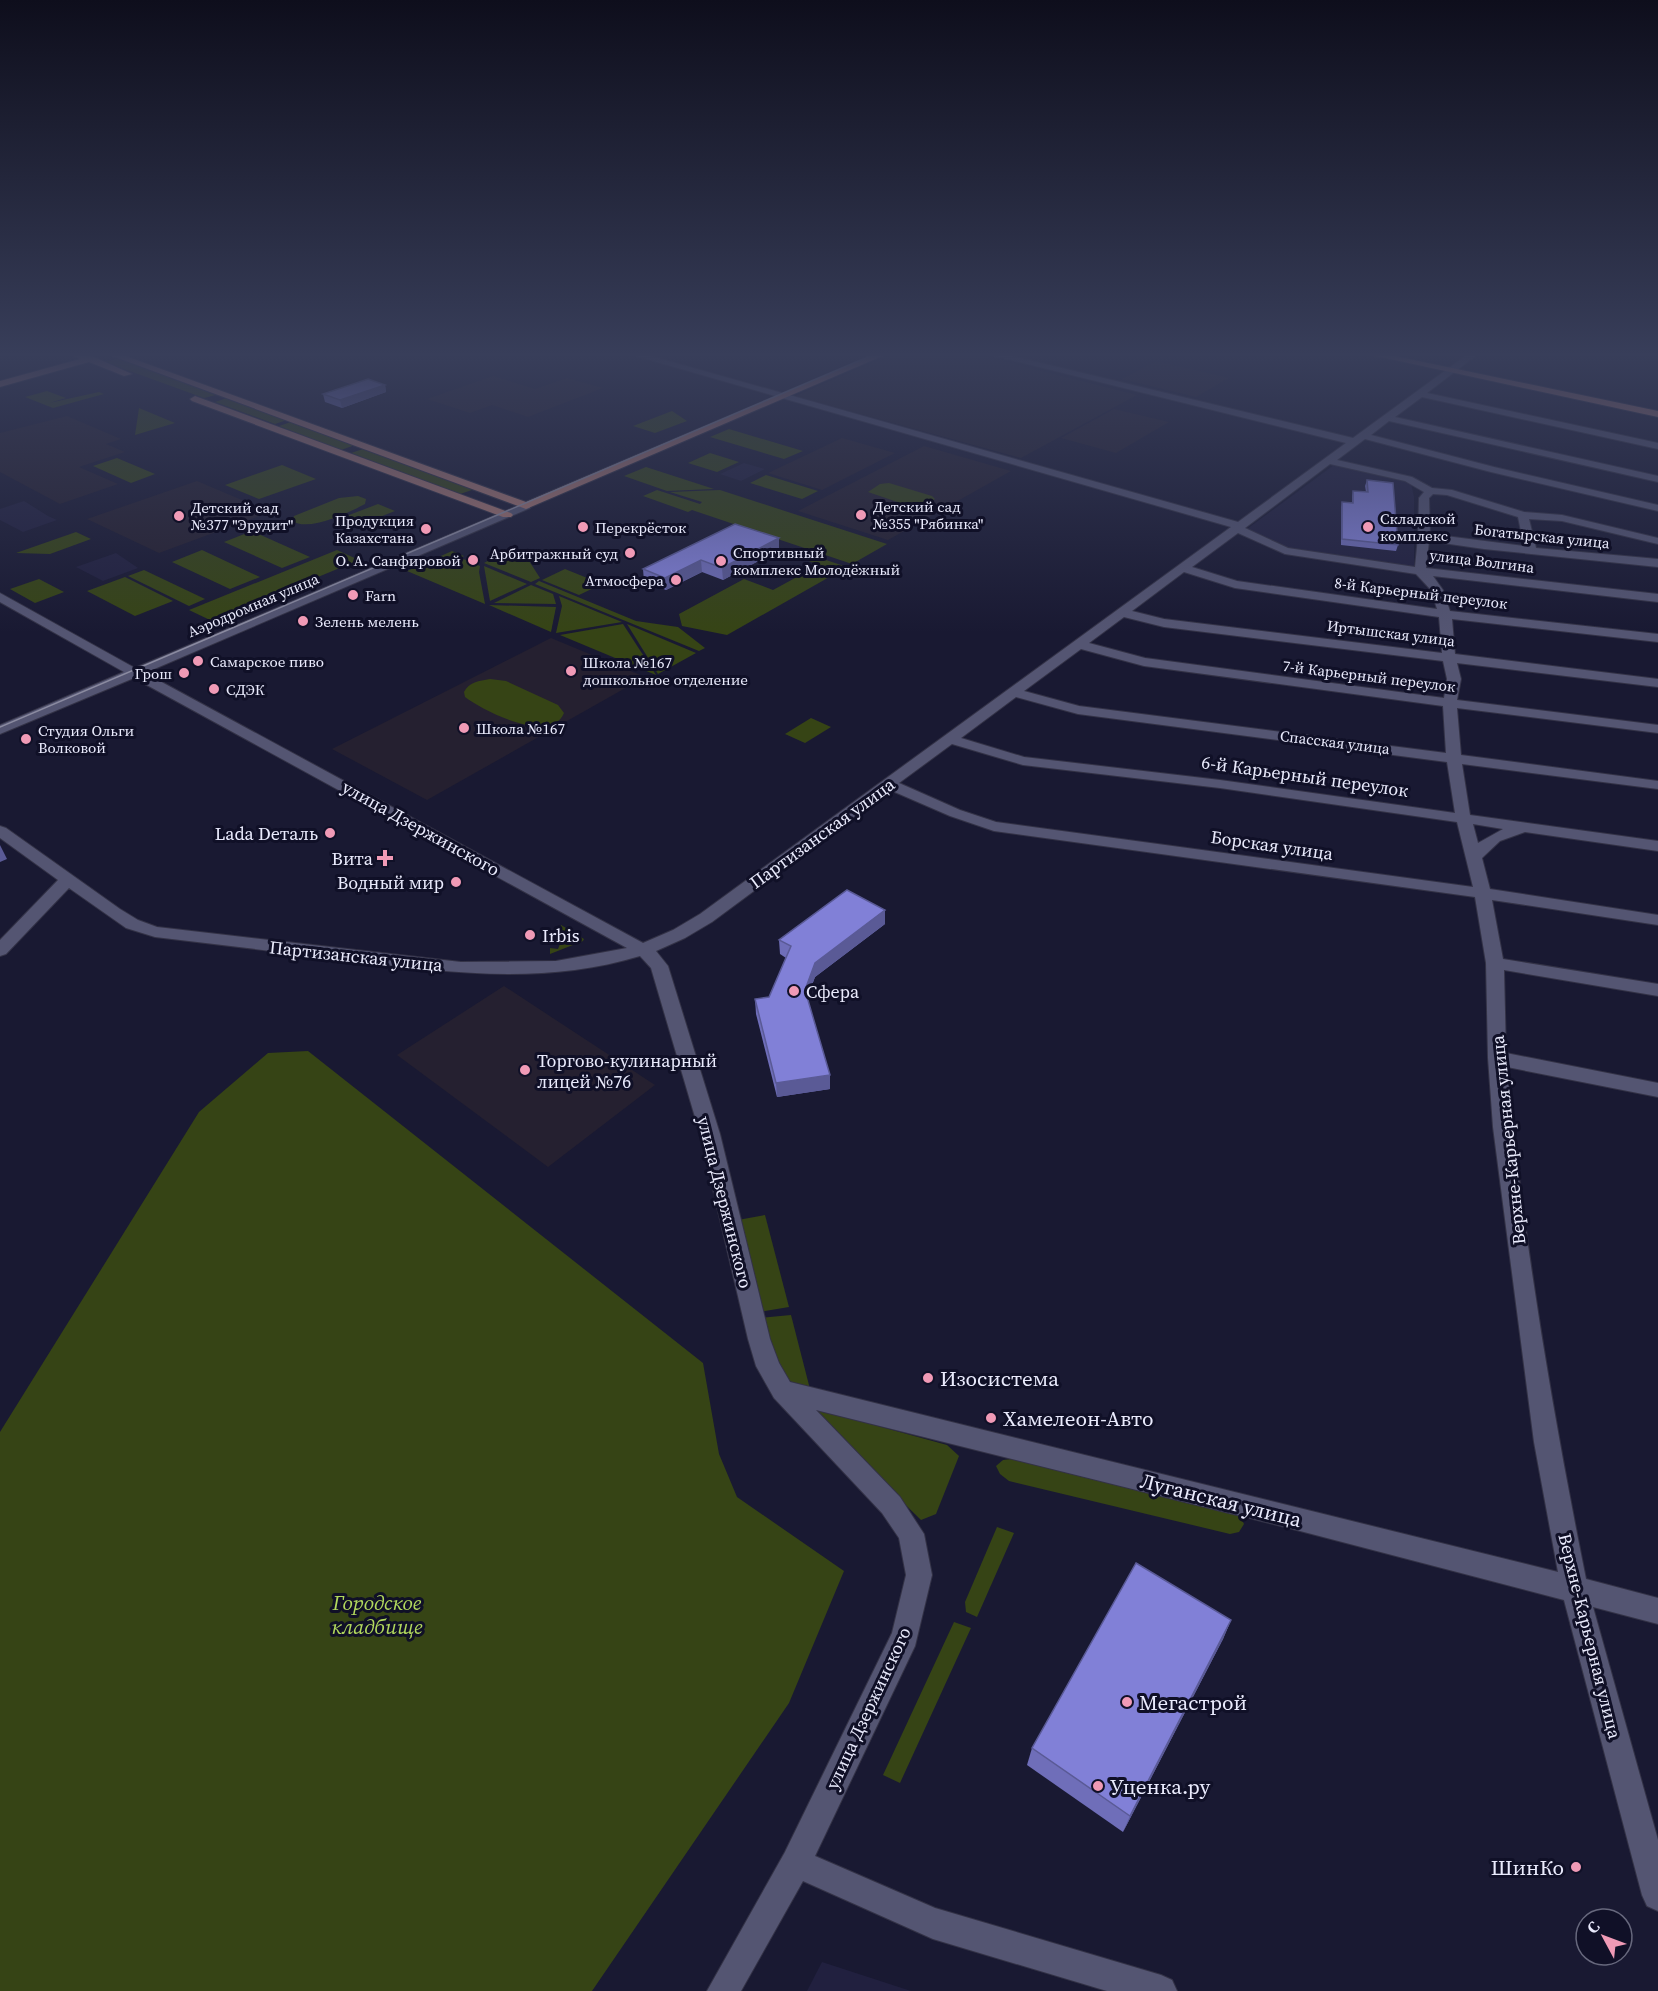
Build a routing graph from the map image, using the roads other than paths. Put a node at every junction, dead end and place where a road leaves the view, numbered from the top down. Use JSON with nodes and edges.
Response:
{"nodes":[{"id":1,"x":324,"y":447,"type":"edge"},
{"id":2,"x":363,"y":447,"type":"edge"},
{"id":3,"x":656,"y":447,"type":"edge"},
{"id":4,"x":959,"y":447,"type":"edge"},
{"id":5,"x":1348,"y":447,"type":"edge"},
{"id":6,"x":1399,"y":447,"type":"edge"},
{"id":7,"x":1518,"y":447,"type":"edge"},
{"id":8,"x":1329,"y":461,"type":"junction"},
{"id":9,"x":1658,"y":479,"type":"edge"},
{"id":10,"x":475,"y":488,"type":"junction"},
{"id":11,"x":1430,"y":491,"type":"junction"},
{"id":12,"x":457,"y":496,"type":"junction"},
{"id":13,"x":521,"y":504,"type":"junction"},
{"id":14,"x":1658,"y":508,"type":"edge"},
{"id":15,"x":501,"y":513,"type":"junction"},
{"id":16,"x":1523,"y":515,"type":"junction"},
{"id":17,"x":1239,"y":527,"type":"junction"},
{"id":18,"x":1424,"y":537,"type":"junction"},
{"id":19,"x":1658,"y":541,"type":"edge"},
{"id":20,"x":1531,"y":550,"type":"junction"},
{"id":21,"x":1658,"y":563,"type":"edge"},
{"id":22,"x":1183,"y":568,"type":"junction"},
{"id":23,"x":1420,"y":571,"type":"junction"},
{"id":24,"x":0,"y":597,"type":"edge"},
{"id":25,"x":1658,"y":598,"type":"edge"},
{"id":26,"x":1121,"y":612,"type":"junction"},
{"id":27,"x":1445,"y":614,"type":"junction"},
{"id":28,"x":1658,"y":638,"type":"edge"},
{"id":29,"x":1079,"y":644,"type":"junction"},
{"id":30,"x":1449,"y":657,"type":"junction"},
{"id":31,"x":131,"y":670,"type":"junction"},
{"id":32,"x":1658,"y":682,"type":"edge"},
{"id":33,"x":1013,"y":692,"type":"junction"},
{"id":34,"x":1450,"y":702,"type":"junction"},
{"id":35,"x":0,"y":721,"type":"edge"},
{"id":36,"x":1658,"y":729,"type":"edge"},
{"id":37,"x":0,"y":730,"type":"edge"},
{"id":38,"x":949,"y":739,"type":"junction"},
{"id":39,"x":1454,"y":757,"type":"junction"},
{"id":40,"x":888,"y":784,"type":"junction"},
{"id":41,"x":1658,"y":785,"type":"edge"},
{"id":42,"x":1463,"y":817,"type":"junction"},
{"id":43,"x":1527,"y":826,"type":"junction"},
{"id":44,"x":0,"y":831,"type":"edge"},
{"id":45,"x":1658,"y":846,"type":"edge"},
{"id":46,"x":1474,"y":858,"type":"junction"},
{"id":47,"x":67,"y":880,"type":"junction"},
{"id":48,"x":1483,"y":893,"type":"junction"},
{"id":49,"x":1658,"y":920,"type":"edge"},
{"id":50,"x":2,"y":945,"type":"edge"},
{"id":51,"x":641,"y":949,"type":"junction"},
{"id":52,"x":1495,"y":963,"type":"junction"},
{"id":53,"x":1658,"y":990,"type":"edge"},
{"id":54,"x":1497,"y":1058,"type":"junction"},
{"id":55,"x":1658,"y":1090,"type":"edge"},
{"id":56,"x":782,"y":1391,"type":"junction"},
{"id":57,"x":1574,"y":1588,"type":"junction"},
{"id":58,"x":1658,"y":1611,"type":"edge"},
{"id":59,"x":796,"y":1863,"type":"junction"},
{"id":60,"x":1658,"y":1895,"type":"edge"},
{"id":61,"x":723,"y":1991,"type":"edge"},
{"id":62,"x":1161,"y":1991,"type":"edge"}],
"edges":[{"from":1,"to":12,"type":"main road"},
{"from":2,"to":10,"type":"main road"},
{"from":3,"to":13,"type":"main road","name":"Аэродромная улица"},
{"from":4,"to":17,"type":"street","name":"улица Волгина"},
{"from":5,"to":8,"type":"street","name":"Партизанская улица"},
{"from":6,"to":14,"type":"street"},
{"from":7,"to":9,"type":"street"},
{"from":8,"to":11,"type":"street"},
{"from":8,"to":17,"type":"street","name":"Партизанская улица"},
{"from":10,"to":12,"type":"main road"},
{"from":10,"to":13,"type":"main road"},
{"from":11,"to":16,"type":"street"},
{"from":11,"to":18,"type":"street"},
{"from":12,"to":15,"type":"main road"},
{"from":13,"to":15,"type":"street","name":"Аэродромная улица"},
{"from":15,"to":31,"type":"street","name":"Аэродромная улица"},
{"from":16,"to":19,"type":"street"},
{"from":16,"to":20,"type":"street"},
{"from":17,"to":22,"type":"street","name":"Партизанская улица"},
{"from":17,"to":23,"type":"street","name":"улица Волгина"},
{"from":18,"to":20,"type":"street","name":"Богатырская улица"},
{"from":18,"to":23,"type":"street"},
{"from":20,"to":21,"type":"street","name":"Богатырская улица"},
{"from":22,"to":26,"type":"street","name":"Партизанская улица"},
{"from":22,"to":27,"type":"street","name":"8-й Карьерный переулок"},
{"from":23,"to":25,"type":"street","name":"улица Волгина"},
{"from":23,"to":27,"type":"street","name":"Верхне-Карьерная улица"},
{"from":24,"to":31,"type":"street","name":"улица Дзержинского"},
{"from":26,"to":29,"type":"street","name":"Партизанская улица"},
{"from":26,"to":30,"type":"street","name":"Иртышская улица"},
{"from":27,"to":28,"type":"street","name":"8-й Карьерный переулок"},
{"from":27,"to":30,"type":"street","name":"Верхне-Карьерная улица"},
{"from":29,"to":33,"type":"street","name":"Партизанская улица"},
{"from":29,"to":34,"type":"street","name":"7-й Карьерный переулок"},
{"from":30,"to":32,"type":"street","name":"Иртышская улица"},
{"from":30,"to":34,"type":"street","name":"Верхне-Карьерная улица"},
{"from":31,"to":35,"type":"street","name":"Аэродромная улица"},
{"from":31,"to":37,"type":"street","name":"Аэродромная улица"},
{"from":31,"to":51,"type":"street","name":"улица Дзержинского"},
{"from":33,"to":38,"type":"street","name":"Партизанская улица"},
{"from":33,"to":39,"type":"street","name":"Спасская улица"},
{"from":34,"to":36,"type":"street","name":"7-й Карьерный переулок"},
{"from":34,"to":39,"type":"street","name":"Верхне-Карьерная улица"},
{"from":38,"to":40,"type":"street","name":"Партизанская улица"},
{"from":38,"to":42,"type":"street","name":"6-й Карьерный переулок"},
{"from":39,"to":41,"type":"street","name":"Спасская улица"},
{"from":39,"to":42,"type":"street","name":"Верхне-Карьерная улица"},
{"from":40,"to":48,"type":"street","name":"Борская улица"},
{"from":40,"to":51,"type":"street","name":"Партизанская улица"},
{"from":42,"to":43,"type":"street","name":"6-й Карьерный переулок"},
{"from":42,"to":46,"type":"street","name":"Верхне-Карьерная улица"},
{"from":43,"to":45,"type":"street","name":"6-й Карьерный переулок"},
{"from":43,"to":46,"type":"street"},
{"from":44,"to":47,"type":"street","name":"Партизанская улица"},
{"from":46,"to":48,"type":"street","name":"Верхне-Карьерная улица"},
{"from":47,"to":50,"type":"street"},
{"from":47,"to":51,"type":"street","name":"Партизанская улица"},
{"from":48,"to":49,"type":"street","name":"Борская улица"},
{"from":48,"to":52,"type":"street","name":"Верхне-Карьерная улица"},
{"from":51,"to":56,"type":"street","name":"улица Дзержинского"},
{"from":52,"to":53,"type":"street"},
{"from":52,"to":54,"type":"street","name":"Верхне-Карьерная улица"},
{"from":54,"to":55,"type":"street"},
{"from":54,"to":57,"type":"street","name":"Верхне-Карьерная улица"},
{"from":56,"to":57,"type":"street","name":"Луганская улица"},
{"from":56,"to":59,"type":"street","name":"улица Дзержинского"},
{"from":57,"to":58,"type":"street","name":"Луганская улица"},
{"from":57,"to":60,"type":"street","name":"Верхне-Карьерная улица"},
{"from":59,"to":61,"type":"street","name":"улица Дзержинского"},
{"from":59,"to":62,"type":"street"}]}
